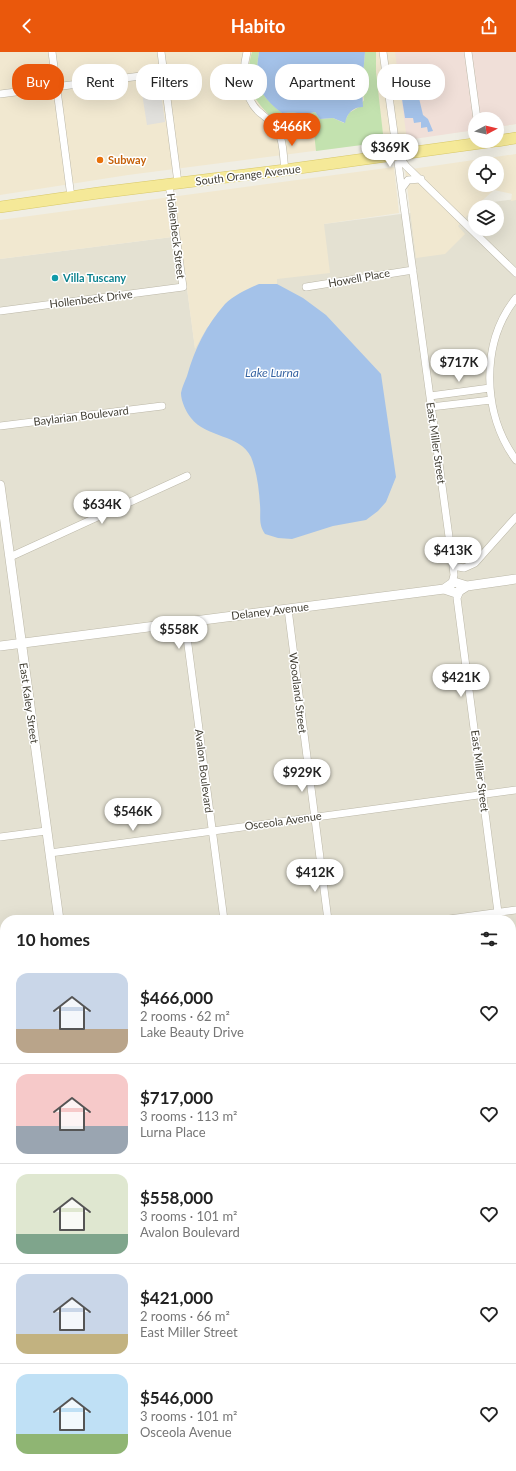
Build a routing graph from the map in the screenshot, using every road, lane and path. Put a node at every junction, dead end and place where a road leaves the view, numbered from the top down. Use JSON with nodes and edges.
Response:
{"nodes":[{"id":1,"x":52,"y":52,"type":"edge"},
{"id":2,"x":161,"y":52,"type":"edge"},
{"id":3,"x":247,"y":52,"type":"edge"},
{"id":4,"x":383,"y":52,"type":"edge"},
{"id":5,"x":468,"y":52,"type":"edge"},
{"id":6,"x":54,"y":64,"type":"edge"},
{"id":7,"x":163,"y":64,"type":"edge"},
{"id":8,"x":136,"y":76,"type":"edge"},
{"id":9,"x":64,"y":85,"type":"edge"},
{"id":10,"x":12,"y":92,"type":"edge"},
{"id":11,"x":0,"y":94,"type":"edge"},
{"id":12,"x":59,"y":100,"type":"edge"},
{"id":13,"x":166,"y":100,"type":"edge"},
{"id":14,"x":476,"y":112,"type":"edge"},
{"id":15,"x":516,"y":138,"type":"edge"},
{"id":16,"x":504,"y":140,"type":"edge"},
{"id":17,"x":468,"y":144,"type":"edge"},
{"id":18,"x":397,"y":154,"type":"junction"},
{"id":19,"x":285,"y":170,"type":"junction"},
{"id":20,"x":421,"y":179,"type":"junction"},
{"id":21,"x":174,"y":184,"type":"junction"},
{"id":22,"x":403,"y":190,"type":"junction"},
{"id":23,"x":71,"y":197,"type":"junction"},
{"id":24,"x":0,"y":208,"type":"edge"},
{"id":25,"x":413,"y":270,"type":"junction"},
{"id":26,"x":516,"y":273,"type":"edge"},
{"id":27,"x":183,"y":287,"type":"joint"},
{"id":28,"x":306,"y":287,"type":"dead end"},
{"id":29,"x":516,"y":298,"type":"edge"},
{"id":30,"x":0,"y":311,"type":"edge"},
{"id":31,"x":490,"y":388,"type":"junction"},
{"id":32,"x":430,"y":396,"type":"junction"},
{"id":33,"x":491,"y":400,"type":"junction"},
{"id":34,"x":162,"y":406,"type":"dead end"},
{"id":35,"x":432,"y":407,"type":"junction"},
{"id":36,"x":0,"y":426,"type":"edge"},
{"id":37,"x":516,"y":460,"type":"edge"},
{"id":38,"x":187,"y":476,"type":"dead end"},
{"id":39,"x":0,"y":485,"type":"edge"},
{"id":40,"x":516,"y":517,"type":"edge"},
{"id":41,"x":10,"y":557,"type":"junction"},
{"id":42,"x":453,"y":566,"type":"junction"},
{"id":43,"x":516,"y":579,"type":"edge"},
{"id":44,"x":456,"y":587,"type":"junction"},
{"id":45,"x":288,"y":609,"type":"junction"},
{"id":46,"x":185,"y":622,"type":"junction"},
{"id":47,"x":21,"y":643,"type":"junction"},
{"id":48,"x":0,"y":646,"type":"edge"},
{"id":49,"x":516,"y":790,"type":"edge"},
{"id":50,"x":483,"y":795,"type":"junction"},
{"id":51,"x":315,"y":817,"type":"junction"},
{"id":52,"x":46,"y":831,"type":"junction"},
{"id":53,"x":212,"y":831,"type":"junction"},
{"id":54,"x":0,"y":837,"type":"edge"},
{"id":55,"x":50,"y":853,"type":"junction"},
{"id":56,"x":516,"y":910,"type":"edge"},
{"id":57,"x":58,"y":915,"type":"edge"},
{"id":58,"x":223,"y":915,"type":"edge"},
{"id":59,"x":327,"y":915,"type":"edge"},
{"id":60,"x":499,"y":915,"type":"edge"},
{"id":61,"x":502,"y":915,"type":"edge"}],
"edges":[{"from":1,"to":6,"type":"street"},
{"from":2,"to":7,"type":"street","name":"Hollenbeck Street"},
{"from":3,"to":19,"type":"street"},
{"from":4,"to":18,"type":"street"},
{"from":5,"to":14,"type":"street"},
{"from":8,"to":9,"type":"street"},
{"from":10,"to":11,"type":"street"},
{"from":12,"to":23,"type":"street"},
{"from":13,"to":21,"type":"street","name":"Hollenbeck Street"},
{"from":15,"to":16,"type":"main road","name":"South Orange Avenue"},
{"from":17,"to":18,"type":"main road","name":"South Orange Avenue"},
{"from":18,"to":19,"type":"main road","name":"South Orange Avenue"},
{"from":18,"to":20,"type":"street"},
{"from":18,"to":22,"type":"street"},
{"from":19,"to":21,"type":"main road","name":"South Orange Avenue"},
{"from":20,"to":22,"type":"street"},
{"from":20,"to":26,"type":"street"},
{"from":21,"to":23,"type":"main road","name":"South Orange Avenue"},
{"from":21,"to":27,"type":"street","name":"Hollenbeck Street"},
{"from":22,"to":25,"type":"street","name":"East Miller Street"},
{"from":23,"to":24,"type":"main road","name":"South Orange Avenue"},
{"from":25,"to":28,"type":"street","name":"Howell Place"},
{"from":25,"to":32,"type":"street","name":"East Miller Street"},
{"from":27,"to":30,"type":"street","name":"Hollenbeck Drive"},
{"from":29,"to":31,"type":"street"},
{"from":31,"to":32,"type":"street"},
{"from":31,"to":33,"type":"street"},
{"from":32,"to":35,"type":"street","name":"East Miller Street"},
{"from":33,"to":35,"type":"street"},
{"from":33,"to":37,"type":"street"},
{"from":34,"to":36,"type":"street","name":"Baylarian Boulevard"},
{"from":35,"to":42,"type":"street","name":"East Miller Street"},
{"from":38,"to":41,"type":"street"},
{"from":39,"to":41,"type":"street","name":"East Kaley Street"},
{"from":40,"to":42,"type":"street"},
{"from":41,"to":47,"type":"street","name":"East Kaley Street"},
{"from":42,"to":44,"type":"street","name":"East Miller Street"},
{"from":43,"to":44,"type":"street","name":"Delaney Avenue"},
{"from":44,"to":45,"type":"street","name":"Delaney Avenue"},
{"from":44,"to":50,"type":"street","name":"East Miller Street"},
{"from":45,"to":46,"type":"street","name":"Delaney Avenue"},
{"from":45,"to":51,"type":"street","name":"Woodland Street"},
{"from":46,"to":47,"type":"street","name":"Delaney Avenue"},
{"from":46,"to":53,"type":"street","name":"Avalon Boulevard"},
{"from":47,"to":48,"type":"street","name":"Delaney Avenue"},
{"from":47,"to":52,"type":"street","name":"East Kaley Street"},
{"from":49,"to":50,"type":"street","name":"Osceola Avenue"},
{"from":50,"to":51,"type":"street","name":"Osceola Avenue"},
{"from":50,"to":60,"type":"street","name":"East Miller Street"},
{"from":51,"to":53,"type":"street","name":"Osceola Avenue"},
{"from":51,"to":59,"type":"street","name":"Woodland Street"},
{"from":52,"to":54,"type":"street"},
{"from":52,"to":55,"type":"street","name":"East Kaley Street"},
{"from":53,"to":55,"type":"street","name":"Osceola Avenue"},
{"from":53,"to":58,"type":"street","name":"Avalon Boulevard"},
{"from":55,"to":57,"type":"street","name":"East Kaley Street"},
{"from":56,"to":61,"type":"street"}]}
